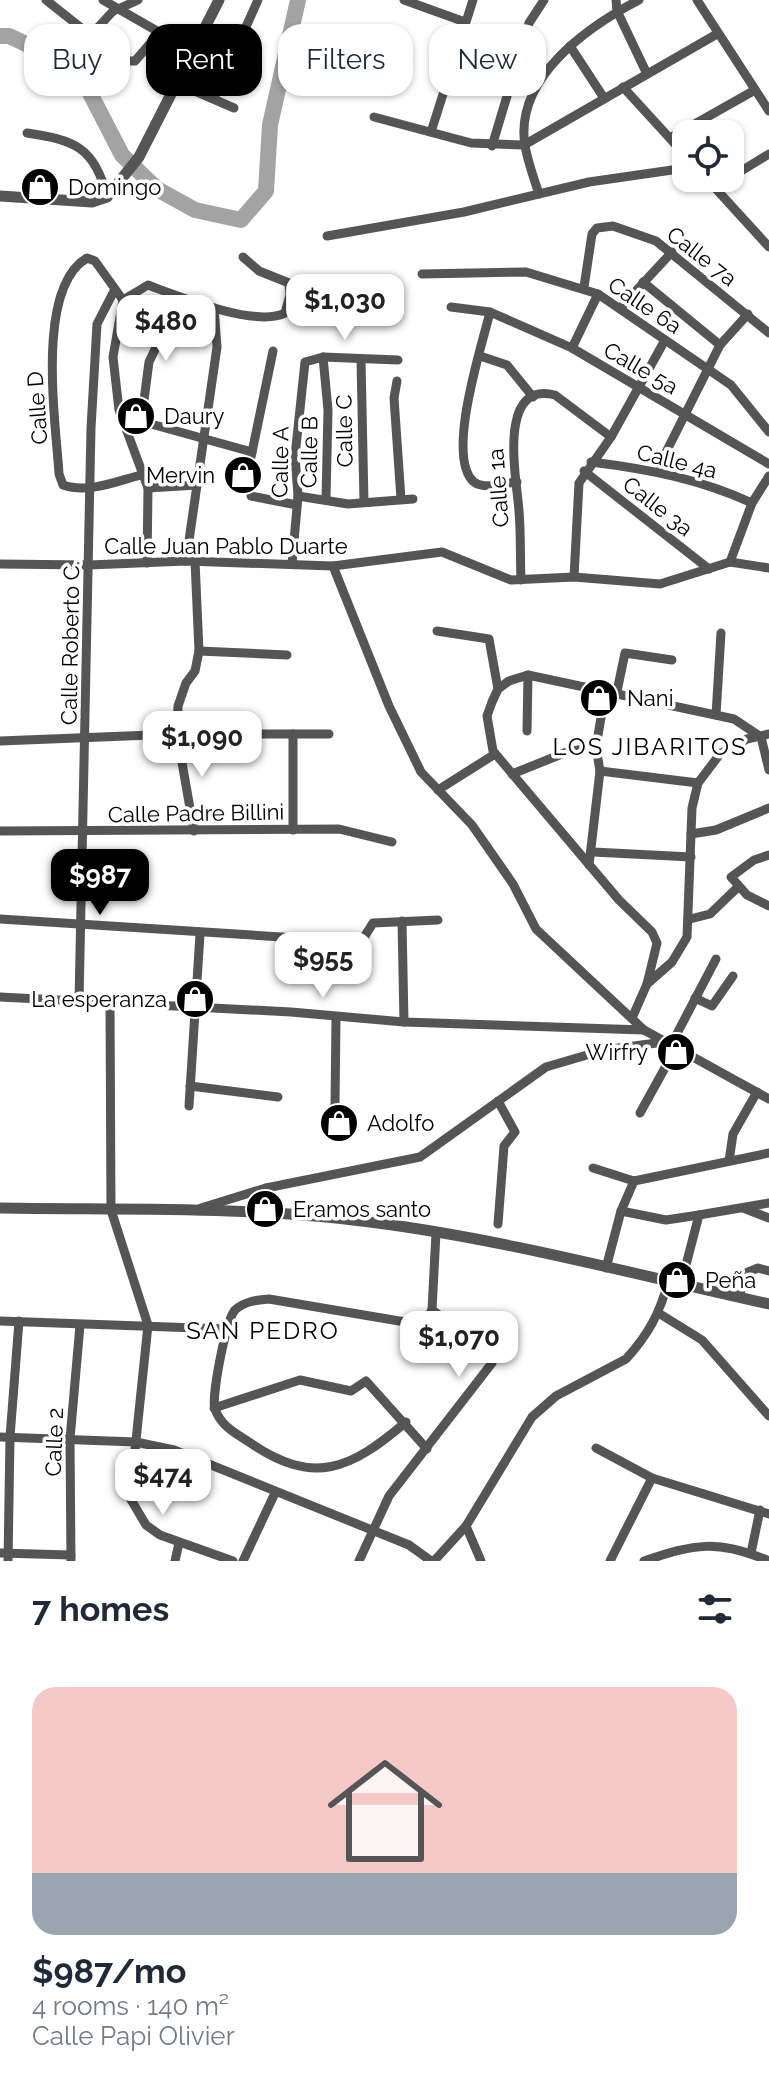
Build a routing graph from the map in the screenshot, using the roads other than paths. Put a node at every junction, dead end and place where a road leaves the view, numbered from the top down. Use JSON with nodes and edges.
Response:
{"nodes":[{"id":1,"x":46,"y":0,"type":"edge"},
{"id":2,"x":103,"y":0,"type":"edge"},
{"id":3,"x":138,"y":0,"type":"edge"},
{"id":4,"x":219,"y":0,"type":"edge"},
{"id":5,"x":258,"y":0,"type":"edge"},
{"id":6,"x":404,"y":0,"type":"edge"},
{"id":7,"x":473,"y":0,"type":"edge"},
{"id":8,"x":544,"y":0,"type":"edge"},
{"id":9,"x":616,"y":0,"type":"edge"},
{"id":10,"x":639,"y":0,"type":"edge"},
{"id":11,"x":697,"y":0,"type":"edge"},
{"id":12,"x":115,"y":10,"type":"junction"},
{"id":13,"x":617,"y":11,"type":"junction"},
{"id":14,"x":465,"y":22,"type":"junction"},
{"id":15,"x":77,"y":24,"type":"edge"},
{"id":16,"x":102,"y":24,"type":"edge"},
{"id":17,"x":206,"y":24,"type":"edge"},
{"id":18,"x":146,"y":25,"type":"edge"},
{"id":19,"x":717,"y":34,"type":"junction"},
{"id":20,"x":570,"y":46,"type":"junction"},
{"id":21,"x":146,"y":48,"type":"edge"},
{"id":22,"x":130,"y":63,"type":"edge"},
{"id":23,"x":647,"y":74,"type":"junction"},
{"id":24,"x":623,"y":87,"type":"junction"},
{"id":25,"x":755,"y":90,"type":"junction"},
{"id":26,"x":167,"y":96,"type":"edge"},
{"id":27,"x":209,"y":96,"type":"edge"},
{"id":28,"x":214,"y":98,"type":"junction"},
{"id":29,"x":604,"y":98,"type":"junction"},
{"id":30,"x":234,"y":108,"type":"dead end"},
{"id":31,"x":769,"y":111,"type":"edge"},
{"id":32,"x":374,"y":117,"type":"dead end"},
{"id":33,"x":431,"y":132,"type":"junction"},
{"id":34,"x":27,"y":133,"type":"dead end"},
{"id":35,"x":670,"y":138,"type":"junction"},
{"id":36,"x":672,"y":140,"type":"edge"},
{"id":37,"x":524,"y":145,"type":"junction"},
{"id":38,"x":492,"y":146,"type":"junction"},
{"id":39,"x":769,"y":154,"type":"edge"},
{"id":40,"x":744,"y":169,"type":"edge"},
{"id":41,"x":672,"y":170,"type":"edge"},
{"id":42,"x":720,"y":192,"type":"edge"},
{"id":43,"x":539,"y":194,"type":"junction"},
{"id":44,"x":0,"y":196,"type":"edge"},
{"id":45,"x":107,"y":197,"type":"junction"},
{"id":46,"x":769,"y":227,"type":"edge"},
{"id":47,"x":758,"y":234,"type":"junction"},
{"id":48,"x":327,"y":236,"type":"dead end"},
{"id":49,"x":769,"y":247,"type":"edge"},
{"id":50,"x":672,"y":252,"type":"junction"},
{"id":51,"x":243,"y":257,"type":"dead end"},
{"id":52,"x":422,"y":274,"type":"dead end"},
{"id":53,"x":643,"y":282,"type":"junction"},
{"id":54,"x":584,"y":287,"type":"junction"},
{"id":55,"x":114,"y":291,"type":"junction"},
{"id":56,"x":598,"y":294,"type":"junction"},
{"id":57,"x":179,"y":299,"type":"junction"},
{"id":58,"x":123,"y":300,"type":"junction"},
{"id":59,"x":451,"y":307,"type":"dead end"},
{"id":60,"x":621,"y":307,"type":"junction"},
{"id":61,"x":214,"y":308,"type":"junction"},
{"id":62,"x":490,"y":312,"type":"junction"},
{"id":63,"x":748,"y":314,"type":"junction"},
{"id":64,"x":769,"y":333,"type":"edge"},
{"id":65,"x":665,"y":340,"type":"junction"},
{"id":66,"x":720,"y":345,"type":"junction"},
{"id":67,"x":572,"y":348,"type":"junction"},
{"id":68,"x":273,"y":351,"type":"dead end"},
{"id":69,"x":480,"y":356,"type":"junction"},
{"id":70,"x":323,"y":357,"type":"junction"},
{"id":71,"x":361,"y":360,"type":"junction"},
{"id":72,"x":398,"y":360,"type":"dead end"},
{"id":73,"x":707,"y":366,"type":"junction"},
{"id":74,"x":397,"y":381,"type":"dead end"},
{"id":75,"x":638,"y":387,"type":"junction"},
{"id":76,"x":533,"y":397,"type":"junction"},
{"id":77,"x":686,"y":414,"type":"junction"},
{"id":78,"x":141,"y":423,"type":"junction"},
{"id":79,"x":124,"y":425,"type":"junction"},
{"id":80,"x":769,"y":432,"type":"edge"},
{"id":81,"x":611,"y":437,"type":"junction"},
{"id":82,"x":201,"y":440,"type":"junction"},
{"id":83,"x":591,"y":462,"type":"junction"},
{"id":84,"x":769,"y":464,"type":"edge"},
{"id":85,"x":657,"y":470,"type":"junction"},
{"id":86,"x":584,"y":471,"type":"junction"},
{"id":87,"x":141,"y":475,"type":"junction"},
{"id":88,"x":769,"y":476,"type":"edge"},
{"id":89,"x":517,"y":482,"type":"junction"},
{"id":90,"x":197,"y":485,"type":"junction"},
{"id":91,"x":90,"y":488,"type":"junction"},
{"id":92,"x":148,"y":488,"type":"junction"},
{"id":93,"x":251,"y":496,"type":"dead end"},
{"id":94,"x":326,"y":499,"type":"junction"},
{"id":95,"x":401,"y":499,"type":"junction"},
{"id":96,"x":413,"y":499,"type":"dead end"},
{"id":97,"x":297,"y":501,"type":"junction"},
{"id":98,"x":364,"y":502,"type":"junction"},
{"id":99,"x":752,"y":503,"type":"junction"},
{"id":100,"x":190,"y":561,"type":"junction"},
{"id":101,"x":730,"y":562,"type":"junction"},
{"id":102,"x":147,"y":563,"type":"junction"},
{"id":103,"x":0,"y":564,"type":"edge"},
{"id":104,"x":292,"y":564,"type":"junction"},
{"id":105,"x":89,"y":565,"type":"junction"},
{"id":106,"x":333,"y":566,"type":"junction"},
{"id":107,"x":769,"y":568,"type":"edge"},
{"id":108,"x":709,"y":569,"type":"junction"},
{"id":109,"x":574,"y":577,"type":"junction"},
{"id":110,"x":521,"y":580,"type":"junction"},
{"id":111,"x":437,"y":631,"type":"dead end"},
{"id":112,"x":721,"y":633,"type":"dead end"},
{"id":113,"x":199,"y":651,"type":"junction"},
{"id":114,"x":287,"y":655,"type":"dead end"},
{"id":115,"x":672,"y":660,"type":"dead end"},
{"id":116,"x":528,"y":675,"type":"junction"},
{"id":117,"x":498,"y":689,"type":"junction"},
{"id":118,"x":610,"y":695,"type":"junction"},
{"id":119,"x":716,"y":715,"type":"junction"},
{"id":120,"x":527,"y":731,"type":"dead end"},
{"id":121,"x":177,"y":734,"type":"junction"},
{"id":122,"x":293,"y":734,"type":"junction"},
{"id":123,"x":329,"y":734,"type":"dead end"},
{"id":124,"x":765,"y":736,"type":"edge"},
{"id":125,"x":87,"y":740,"type":"junction"},
{"id":126,"x":0,"y":741,"type":"edge"},
{"id":127,"x":596,"y":747,"type":"junction"},
{"id":128,"x":495,"y":754,"type":"junction"},
{"id":129,"x":769,"y":770,"type":"edge"},
{"id":130,"x":600,"y":771,"type":"junction"},
{"id":131,"x":512,"y":774,"type":"junction"},
{"id":132,"x":698,"y":783,"type":"junction"},
{"id":133,"x":438,"y":790,"type":"junction"},
{"id":134,"x":769,"y":808,"type":"edge"},
{"id":135,"x":293,"y":830,"type":"junction"},
{"id":136,"x":0,"y":831,"type":"edge"},
{"id":137,"x":194,"y":831,"type":"junction"},
{"id":138,"x":84,"y":832,"type":"junction"},
{"id":139,"x":691,"y":834,"type":"junction"},
{"id":140,"x":392,"y":842,"type":"dead end"},
{"id":141,"x":593,"y":852,"type":"junction"},
{"id":142,"x":769,"y":855,"type":"edge"},
{"id":143,"x":691,"y":857,"type":"junction"},
{"id":144,"x":589,"y":865,"type":"junction"},
{"id":145,"x":738,"y":887,"type":"junction"},
{"id":146,"x":769,"y":906,"type":"edge"},
{"id":147,"x":0,"y":919,"type":"edge"},
{"id":148,"x":690,"y":919,"type":"junction"},
{"id":149,"x":438,"y":920,"type":"dead end"},
{"id":150,"x":402,"y":921,"type":"junction"},
{"id":151,"x":83,"y":926,"type":"junction"},
{"id":152,"x":200,"y":934,"type":"junction"},
{"id":153,"x":716,"y":959,"type":"dead end"},
{"id":154,"x":733,"y":976,"type":"dead end"},
{"id":155,"x":647,"y":984,"type":"junction"},
{"id":156,"x":0,"y":997,"type":"edge"},
{"id":157,"x":695,"y":998,"type":"junction"},
{"id":158,"x":79,"y":1001,"type":"junction"},
{"id":159,"x":110,"y":1002,"type":"junction"},
{"id":160,"x":195,"y":1007,"type":"junction"},
{"id":161,"x":336,"y":1018,"type":"junction"},
{"id":162,"x":632,"y":1018,"type":"junction"},
{"id":163,"x":404,"y":1022,"type":"junction"},
{"id":164,"x":644,"y":1030,"type":"junction"},
{"id":165,"x":670,"y":1045,"type":"junction"},
{"id":166,"x":190,"y":1086,"type":"junction"},
{"id":167,"x":765,"y":1094,"type":"edge"},
{"id":168,"x":278,"y":1097,"type":"dead end"},
{"id":169,"x":498,"y":1101,"type":"junction"},
{"id":170,"x":335,"y":1105,"type":"dead end"},
{"id":171,"x":189,"y":1106,"type":"dead end"},
{"id":172,"x":640,"y":1113,"type":"dead end"},
{"id":173,"x":769,"y":1153,"type":"edge"},
{"id":174,"x":729,"y":1161,"type":"junction"},
{"id":175,"x":593,"y":1168,"type":"dead end"},
{"id":176,"x":634,"y":1181,"type":"junction"},
{"id":177,"x":266,"y":1188,"type":"junction"},
{"id":178,"x":769,"y":1203,"type":"edge"},
{"id":179,"x":0,"y":1208,"type":"edge"},
{"id":180,"x":743,"y":1208,"type":"junction"},
{"id":181,"x":111,"y":1210,"type":"junction"},
{"id":182,"x":621,"y":1211,"type":"junction"},
{"id":183,"x":189,"y":1212,"type":"junction"},
{"id":184,"x":256,"y":1214,"type":"junction"},
{"id":185,"x":699,"y":1215,"type":"junction"},
{"id":186,"x":769,"y":1218,"type":"edge"},
{"id":187,"x":498,"y":1224,"type":"dead end"},
{"id":188,"x":436,"y":1233,"type":"junction"},
{"id":189,"x":606,"y":1268,"type":"junction"},
{"id":190,"x":769,"y":1271,"type":"edge"},
{"id":191,"x":668,"y":1282,"type":"junction"},
{"id":192,"x":681,"y":1284,"type":"junction"},
{"id":193,"x":739,"y":1297,"type":"junction"},
{"id":194,"x":769,"y":1304,"type":"edge"},
{"id":195,"x":432,"y":1310,"type":"junction"},
{"id":196,"x":660,"y":1314,"type":"junction"},
{"id":197,"x":0,"y":1321,"type":"edge"},
{"id":198,"x":19,"y":1321,"type":"junction"},
{"id":199,"x":80,"y":1325,"type":"junction"},
{"id":200,"x":148,"y":1325,"type":"junction"},
{"id":201,"x":225,"y":1329,"type":"junction"},
{"id":202,"x":214,"y":1408,"type":"junction"},
{"id":203,"x":769,"y":1416,"type":"edge"},
{"id":204,"x":406,"y":1422,"type":"junction"},
{"id":205,"x":5,"y":1437,"type":"edge"},
{"id":206,"x":70,"y":1439,"type":"junction"},
{"id":207,"x":136,"y":1442,"type":"junction"},
{"id":208,"x":596,"y":1448,"type":"dead end"},
{"id":209,"x":427,"y":1449,"type":"junction"},
{"id":210,"x":652,"y":1478,"type":"junction"},
{"id":211,"x":275,"y":1493,"type":"junction"},
{"id":212,"x":764,"y":1512,"type":"edge"},
{"id":213,"x":466,"y":1526,"type":"junction"},
{"id":214,"x":370,"y":1532,"type":"junction"},
{"id":215,"x":179,"y":1543,"type":"junction"},
{"id":216,"x":675,"y":1550,"type":"junction"},
{"id":217,"x":751,"y":1553,"type":"junction"},
{"id":218,"x":5,"y":1556,"type":"edge"},
{"id":219,"x":71,"y":1558,"type":"edge"},
{"id":220,"x":175,"y":1561,"type":"edge"},
{"id":221,"x":233,"y":1561,"type":"edge"},
{"id":222,"x":243,"y":1561,"type":"edge"},
{"id":223,"x":359,"y":1561,"type":"edge"},
{"id":224,"x":432,"y":1561,"type":"edge"},
{"id":225,"x":481,"y":1561,"type":"edge"},
{"id":226,"x":610,"y":1561,"type":"edge"},
{"id":227,"x":644,"y":1561,"type":"edge"},
{"id":228,"x":679,"y":1561,"type":"edge"},
{"id":229,"x":769,"y":1561,"type":"edge"}],
"edges":[{"from":1,"to":15,"type":"street"},
{"from":2,"to":12,"type":"street"},
{"from":3,"to":12,"type":"street"},
{"from":4,"to":17,"type":"street"},
{"from":5,"to":28,"type":"street"},
{"from":6,"to":14,"type":"street"},
{"from":7,"to":14,"type":"street"},
{"from":8,"to":38,"type":"street"},
{"from":9,"to":13,"type":"street"},
{"from":10,"to":13,"type":"street"},
{"from":11,"to":19,"type":"street"},
{"from":12,"to":16,"type":"street"},
{"from":12,"to":18,"type":"street"},
{"from":13,"to":20,"type":"street"},
{"from":13,"to":23,"type":"street"},
{"from":14,"to":33,"type":"street"},
{"from":19,"to":23,"type":"street"},
{"from":19,"to":25,"type":"street"},
{"from":20,"to":29,"type":"street"},
{"from":20,"to":37,"type":"street"},
{"from":21,"to":22,"type":"street"},
{"from":23,"to":24,"type":"street"},
{"from":24,"to":29,"type":"street"},
{"from":24,"to":35,"type":"street"},
{"from":25,"to":31,"type":"street"},
{"from":25,"to":35,"type":"street"},
{"from":26,"to":45,"type":"street"},
{"from":27,"to":28,"type":"street"},
{"from":28,"to":30,"type":"street"},
{"from":29,"to":37,"type":"street"},
{"from":32,"to":33,"type":"street"},
{"from":33,"to":38,"type":"street"},
{"from":34,"to":45,"type":"street"},
{"from":35,"to":36,"type":"street"},
{"from":37,"to":38,"type":"street"},
{"from":37,"to":43,"type":"street"},
{"from":39,"to":40,"type":"street"},
{"from":41,"to":43,"type":"street"},
{"from":42,"to":47,"type":"street"},
{"from":43,"to":48,"type":"street"},
{"from":44,"to":45,"type":"street"},
{"from":46,"to":47,"type":"street"},
{"from":47,"to":49,"type":"street"},
{"from":50,"to":53,"type":"street"},
{"from":50,"to":54,"type":"street","name":"Calle 7a"},
{"from":50,"to":63,"type":"street","name":"Calle 7a"},
{"from":51,"to":61,"type":"street"},
{"from":52,"to":54,"type":"street","name":"Calle 6a"},
{"from":53,"to":60,"type":"street"},
{"from":53,"to":66,"type":"street"},
{"from":54,"to":56,"type":"street","name":"Calle 6a"},
{"from":55,"to":58,"type":"street"},
{"from":55,"to":91,"type":"street","name":"Calle Roberto C."},
{"from":55,"to":91,"type":"street","name":"Calle D"},
{"from":56,"to":60,"type":"street","name":"Calle 6a"},
{"from":56,"to":67,"type":"street"},
{"from":57,"to":58,"type":"street"},
{"from":57,"to":61,"type":"street"},
{"from":57,"to":78,"type":"street"},
{"from":58,"to":79,"type":"street"},
{"from":59,"to":62,"type":"street","name":"Calle 5a"},
{"from":60,"to":65,"type":"street","name":"Calle 6a"},
{"from":61,"to":82,"type":"street"},
{"from":62,"to":67,"type":"street","name":"Calle 5a"},
{"from":62,"to":69,"type":"street"},
{"from":63,"to":64,"type":"street","name":"Calle 7a"},
{"from":63,"to":66,"type":"street"},
{"from":65,"to":73,"type":"street","name":"Calle 6a"},
{"from":65,"to":75,"type":"street"},
{"from":66,"to":73,"type":"street"},
{"from":67,"to":75,"type":"street","name":"Calle 5a"},
{"from":68,"to":82,"type":"street"},
{"from":69,"to":76,"type":"street"},
{"from":69,"to":89,"type":"street"},
{"from":70,"to":71,"type":"street"},
{"from":70,"to":94,"type":"street","name":"Calle B"},
{"from":70,"to":97,"type":"street","name":"Calle A"},
{"from":71,"to":72,"type":"street"},
{"from":71,"to":98,"type":"street","name":"Calle C"},
{"from":73,"to":77,"type":"street"},
{"from":73,"to":80,"type":"street","name":"Calle 6a"},
{"from":74,"to":95,"type":"street"},
{"from":75,"to":77,"type":"street","name":"Calle 5a"},
{"from":75,"to":81,"type":"street"},
{"from":76,"to":81,"type":"street"},
{"from":76,"to":89,"type":"street","name":"Calle 1a"},
{"from":77,"to":84,"type":"street","name":"Calle 5a"},
{"from":77,"to":85,"type":"street"},
{"from":78,"to":79,"type":"street"},
{"from":78,"to":82,"type":"street"},
{"from":79,"to":87,"type":"street"},
{"from":81,"to":83,"type":"street"},
{"from":82,"to":90,"type":"street"},
{"from":83,"to":85,"type":"street","name":"Calle 4a"},
{"from":83,"to":86,"type":"street"},
{"from":85,"to":99,"type":"street","name":"Calle 4a"},
{"from":86,"to":108,"type":"street","name":"Calle 3a"},
{"from":86,"to":109,"type":"street"},
{"from":87,"to":91,"type":"street"},
{"from":87,"to":92,"type":"street"},
{"from":88,"to":99,"type":"street"},
{"from":89,"to":110,"type":"street","name":"Calle 1a"},
{"from":90,"to":92,"type":"street"},
{"from":90,"to":100,"type":"street"},
{"from":91,"to":105,"type":"street","name":"Calle Roberto C."},
{"from":92,"to":102,"type":"street"},
{"from":93,"to":97,"type":"street"},
{"from":94,"to":97,"type":"street"},
{"from":94,"to":98,"type":"street"},
{"from":95,"to":96,"type":"street"},
{"from":95,"to":98,"type":"street"},
{"from":97,"to":104,"type":"street","name":"Calle A"},
{"from":99,"to":101,"type":"street"},
{"from":100,"to":102,"type":"street","name":"Calle Juan Pablo Duarte"},
{"from":100,"to":104,"type":"street","name":"Calle Juan Pablo Duarte"},
{"from":100,"to":113,"type":"street"},
{"from":101,"to":107,"type":"street"},
{"from":101,"to":108,"type":"street","name":"Calle Juan Pablo Duarte"},
{"from":102,"to":105,"type":"street","name":"Calle Juan Pablo Duarte"},
{"from":103,"to":105,"type":"street","name":"Calle Juan Pablo Duarte"},
{"from":104,"to":106,"type":"street","name":"Calle Juan Pablo Duarte"},
{"from":105,"to":125,"type":"street","name":"Calle Roberto C."},
{"from":106,"to":110,"type":"street","name":"Calle Juan Pablo Duarte"},
{"from":106,"to":133,"type":"street"},
{"from":108,"to":109,"type":"street","name":"Calle Juan Pablo Duarte"},
{"from":109,"to":110,"type":"street","name":"Calle Juan Pablo Duarte"},
{"from":111,"to":117,"type":"street"},
{"from":112,"to":119,"type":"street"},
{"from":113,"to":114,"type":"street"},
{"from":113,"to":121,"type":"street"},
{"from":115,"to":118,"type":"street"},
{"from":116,"to":117,"type":"street"},
{"from":116,"to":118,"type":"street"},
{"from":116,"to":120,"type":"street"},
{"from":117,"to":128,"type":"street"},
{"from":118,"to":119,"type":"street"},
{"from":118,"to":127,"type":"street"},
{"from":119,"to":124,"type":"street"},
{"from":121,"to":122,"type":"street"},
{"from":121,"to":125,"type":"street"},
{"from":121,"to":137,"type":"street"},
{"from":122,"to":123,"type":"street"},
{"from":122,"to":135,"type":"street"},
{"from":124,"to":129,"type":"street"},
{"from":124,"to":132,"type":"street"},
{"from":125,"to":126,"type":"street"},
{"from":125,"to":138,"type":"street","name":"Calle Roberto C."},
{"from":127,"to":130,"type":"street"},
{"from":127,"to":131,"type":"street"},
{"from":128,"to":131,"type":"street"},
{"from":128,"to":133,"type":"street"},
{"from":130,"to":132,"type":"street"},
{"from":130,"to":141,"type":"street"},
{"from":131,"to":144,"type":"street"},
{"from":132,"to":139,"type":"street"},
{"from":133,"to":162,"type":"street"},
{"from":134,"to":139,"type":"street"},
{"from":135,"to":137,"type":"street","name":"Calle Padre Billini"},
{"from":135,"to":140,"type":"street","name":"Calle Padre Billini"},
{"from":136,"to":138,"type":"street","name":"Calle Padre Billini"},
{"from":137,"to":138,"type":"street","name":"Calle Padre Billini"},
{"from":138,"to":151,"type":"street","name":"Calle Roberto C."},
{"from":139,"to":143,"type":"street"},
{"from":141,"to":143,"type":"street"},
{"from":141,"to":144,"type":"street"},
{"from":142,"to":145,"type":"street"},
{"from":143,"to":148,"type":"street"},
{"from":144,"to":155,"type":"street"},
{"from":145,"to":146,"type":"street"},
{"from":145,"to":148,"type":"street"},
{"from":147,"to":151,"type":"street"},
{"from":148,"to":155,"type":"street"},
{"from":149,"to":150,"type":"street"},
{"from":150,"to":152,"type":"street"},
{"from":150,"to":163,"type":"street"},
{"from":151,"to":152,"type":"street"},
{"from":151,"to":158,"type":"street","name":"Calle Roberto C."},
{"from":152,"to":160,"type":"street"},
{"from":153,"to":157,"type":"street"},
{"from":154,"to":157,"type":"street"},
{"from":155,"to":162,"type":"street"},
{"from":156,"to":158,"type":"street"},
{"from":157,"to":165,"type":"street"},
{"from":158,"to":159,"type":"street"},
{"from":159,"to":160,"type":"street"},
{"from":159,"to":181,"type":"street"},
{"from":160,"to":161,"type":"street"},
{"from":160,"to":166,"type":"street"},
{"from":161,"to":163,"type":"street"},
{"from":161,"to":170,"type":"street"},
{"from":162,"to":164,"type":"street"},
{"from":163,"to":164,"type":"street"},
{"from":164,"to":165,"type":"street"},
{"from":165,"to":167,"type":"street"},
{"from":165,"to":169,"type":"street"},
{"from":165,"to":172,"type":"street"},
{"from":166,"to":168,"type":"street"},
{"from":166,"to":171,"type":"street"},
{"from":167,"to":174,"type":"street"},
{"from":169,"to":177,"type":"street"},
{"from":169,"to":187,"type":"street"},
{"from":173,"to":174,"type":"street"},
{"from":174,"to":176,"type":"street"},
{"from":175,"to":176,"type":"street"},
{"from":176,"to":182,"type":"street"},
{"from":177,"to":183,"type":"street"},
{"from":177,"to":184,"type":"street"},
{"from":178,"to":180,"type":"street"},
{"from":179,"to":181,"type":"street"},
{"from":180,"to":185,"type":"street"},
{"from":180,"to":186,"type":"street"},
{"from":181,"to":183,"type":"street"},
{"from":181,"to":200,"type":"street"},
{"from":182,"to":185,"type":"street"},
{"from":182,"to":189,"type":"street"},
{"from":183,"to":184,"type":"street"},
{"from":184,"to":188,"type":"street"},
{"from":185,"to":192,"type":"street"},
{"from":188,"to":189,"type":"street"},
{"from":188,"to":195,"type":"street"},
{"from":189,"to":191,"type":"street"},
{"from":190,"to":193,"type":"street"},
{"from":191,"to":192,"type":"street"},
{"from":191,"to":196,"type":"street"},
{"from":192,"to":193,"type":"street"},
{"from":193,"to":194,"type":"street"},
{"from":195,"to":201,"type":"street"},
{"from":195,"to":209,"type":"street"},
{"from":196,"to":203,"type":"street"},
{"from":196,"to":213,"type":"street"},
{"from":197,"to":198,"type":"street"},
{"from":198,"to":199,"type":"street"},
{"from":198,"to":205,"type":"street"},
{"from":199,"to":200,"type":"street"},
{"from":199,"to":206,"type":"street","name":"Calle 2"},
{"from":200,"to":201,"type":"street"},
{"from":200,"to":207,"type":"street"},
{"from":201,"to":202,"type":"street"},
{"from":202,"to":204,"type":"street"},
{"from":202,"to":204,"type":"street"},
{"from":204,"to":209,"type":"street"},
{"from":205,"to":206,"type":"street"},
{"from":205,"to":218,"type":"street"},
{"from":206,"to":207,"type":"street"},
{"from":206,"to":219,"type":"street","name":"Calle 2"},
{"from":207,"to":211,"type":"street"},
{"from":207,"to":215,"type":"street"},
{"from":208,"to":210,"type":"street"},
{"from":209,"to":214,"type":"street"},
{"from":210,"to":212,"type":"street"},
{"from":210,"to":226,"type":"street"},
{"from":211,"to":214,"type":"street"},
{"from":211,"to":222,"type":"street"},
{"from":212,"to":217,"type":"street"},
{"from":213,"to":224,"type":"street"},
{"from":213,"to":225,"type":"street"},
{"from":214,"to":223,"type":"street"},
{"from":214,"to":224,"type":"street"},
{"from":215,"to":220,"type":"street"},
{"from":215,"to":221,"type":"street"},
{"from":216,"to":217,"type":"street"},
{"from":216,"to":227,"type":"street"},
{"from":216,"to":228,"type":"street"},
{"from":217,"to":229,"type":"street"},
{"from":218,"to":219,"type":"street"}]}
